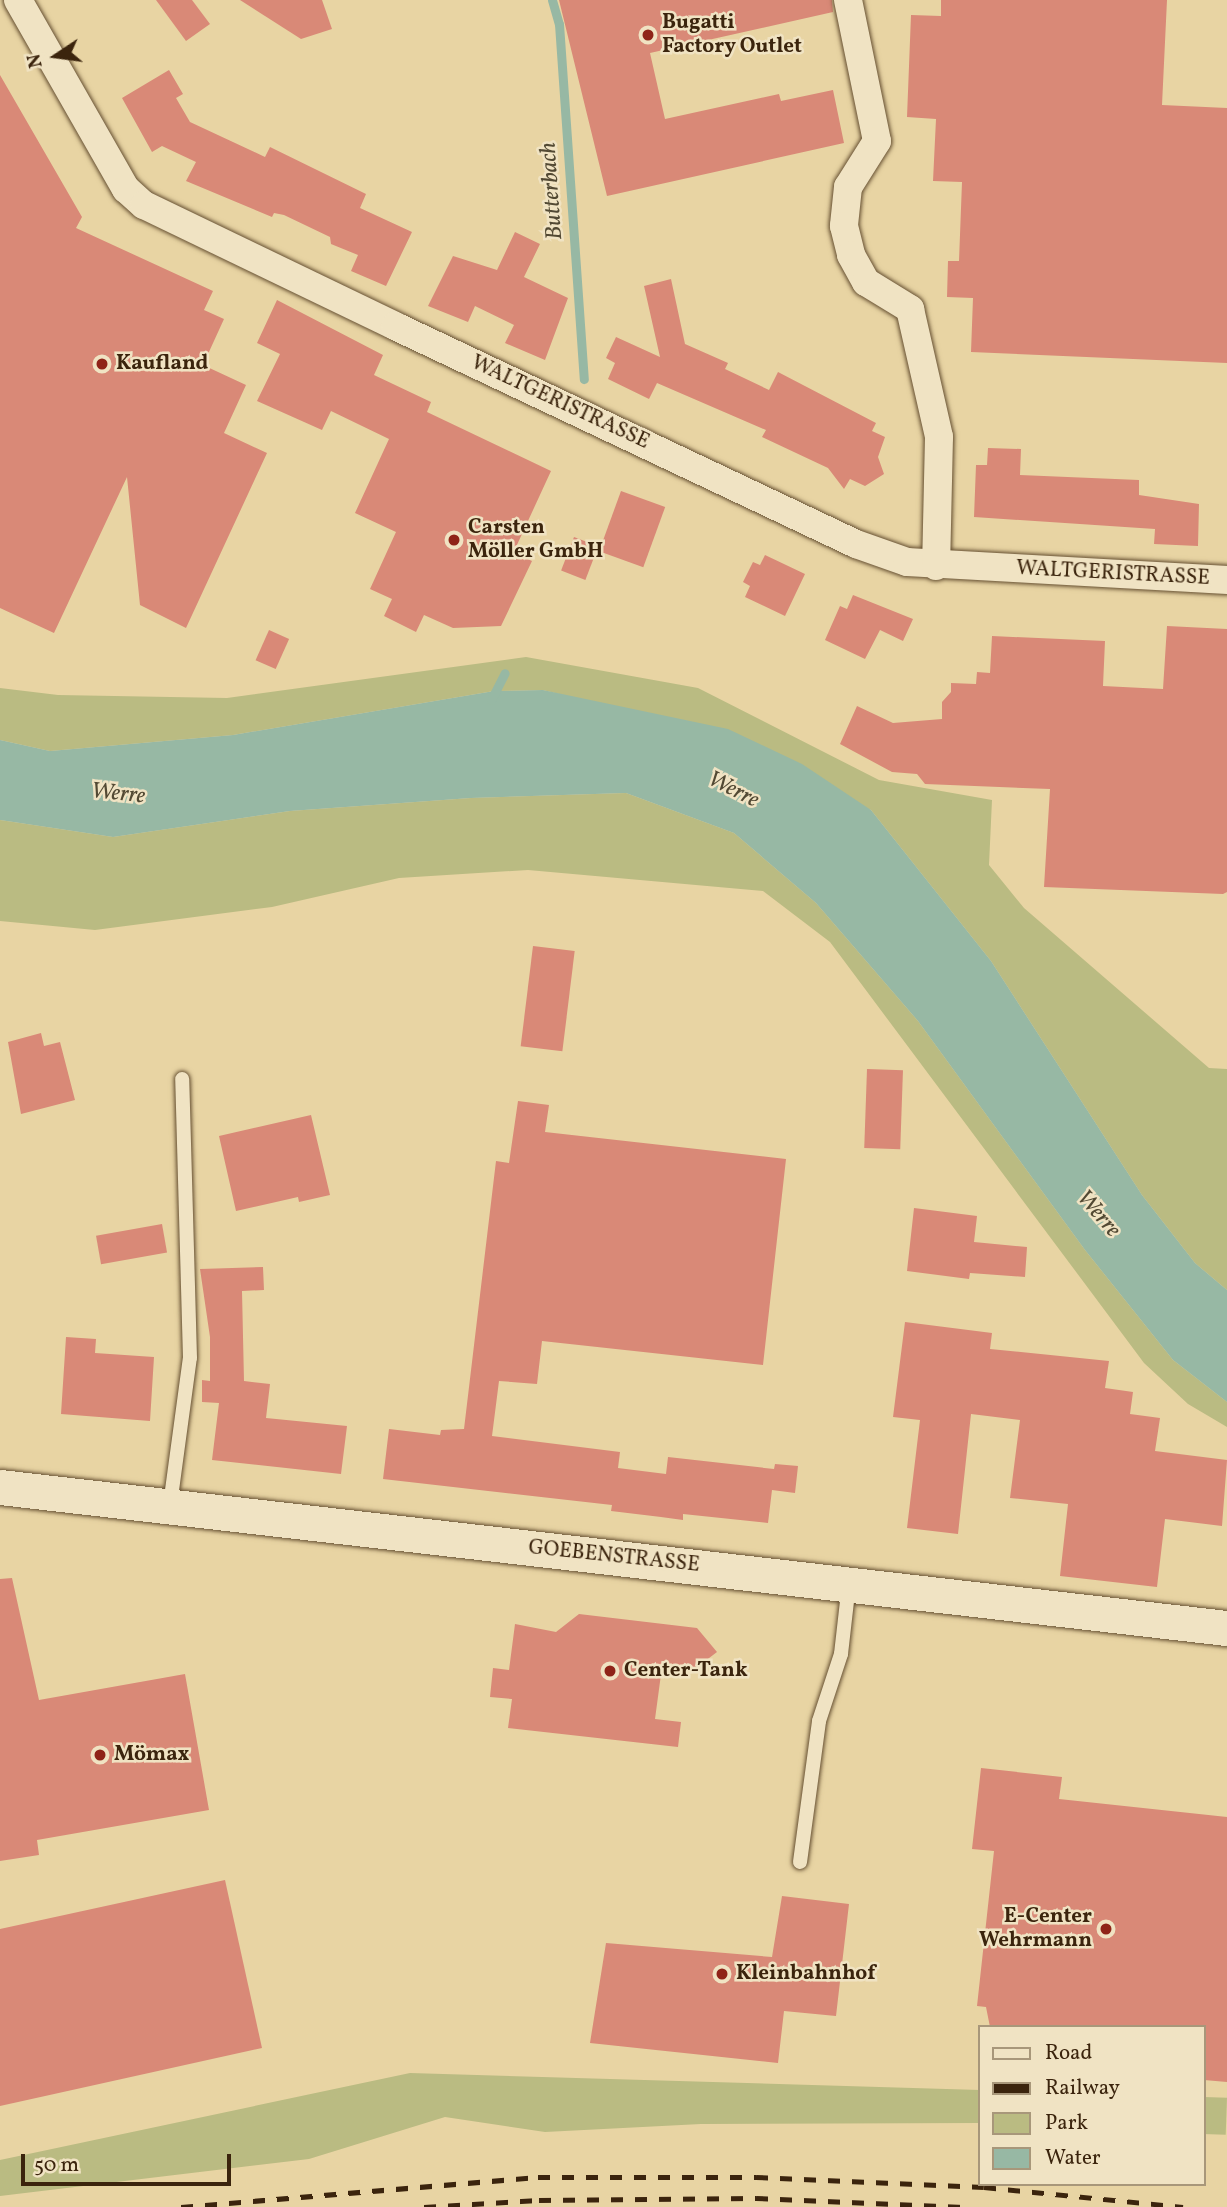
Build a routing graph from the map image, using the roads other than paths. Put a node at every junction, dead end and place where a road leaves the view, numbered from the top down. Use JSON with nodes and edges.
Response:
{"nodes":[{"id":1,"x":18,"y":0,"type":"edge"},
{"id":2,"x":848,"y":0,"type":"edge"},
{"id":3,"x":936,"y":566,"type":"junction"},
{"id":4,"x":1227,"y":580,"type":"edge"},
{"id":5,"x":181,"y":1079,"type":"dead end"},
{"id":6,"x":0,"y":1487,"type":"edge"},
{"id":7,"x":170,"y":1507,"type":"junction"},
{"id":8,"x":850,"y":1583,"type":"junction"},
{"id":9,"x":1227,"y":1628,"type":"edge"},
{"id":10,"x":800,"y":1862,"type":"dead end"}],
"edges":[{"from":1,"to":3,"type":"street","name":"WALTGERISTRASSE"},
{"from":2,"to":3,"type":"street"},
{"from":3,"to":4,"type":"street","name":"WALTGERISTRASSE"},
{"from":5,"to":7,"type":"lane"},
{"from":6,"to":7,"type":"street","name":"GOEBENSTRASSE"},
{"from":7,"to":8,"type":"street","name":"GOEBENSTRASSE"},
{"from":8,"to":9,"type":"street","name":"GOEBENSTRASSE"},
{"from":8,"to":10,"type":"lane"}]}
